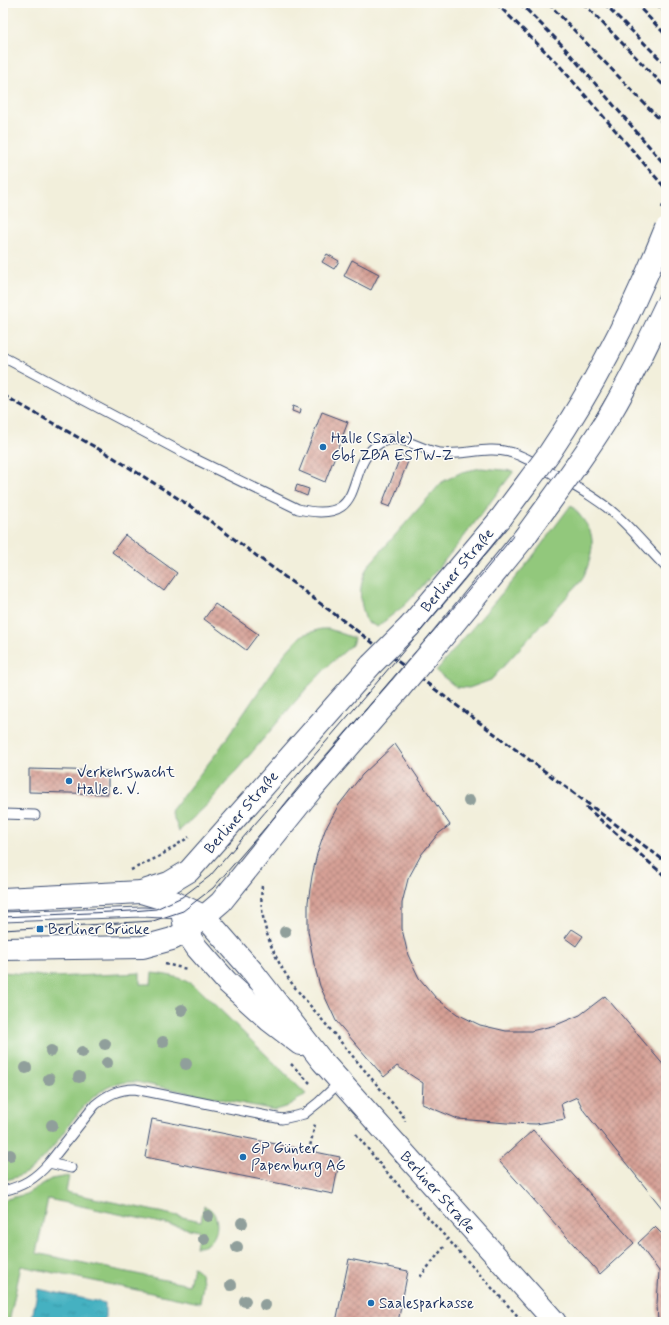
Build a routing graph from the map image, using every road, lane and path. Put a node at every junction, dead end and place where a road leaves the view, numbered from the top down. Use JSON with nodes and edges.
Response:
{"nodes":[{"id":1,"x":666,"y":228,"type":"edge"},
{"id":2,"x":666,"y":306,"type":"edge"},
{"id":3,"x":3,"y":357,"type":"edge"},
{"id":4,"x":666,"y":567,"type":"edge"},
{"id":5,"x":3,"y":814,"type":"edge"},
{"id":6,"x":35,"y":815,"type":"dead end"},
{"id":7,"x":191,"y":835,"type":"dead end"},
{"id":8,"x":189,"y":871,"type":"junction"},
{"id":9,"x":126,"y":872,"type":"dead end"},
{"id":10,"x":262,"y":884,"type":"dead end"},
{"id":11,"x":141,"y":892,"type":"junction"},
{"id":12,"x":3,"y":899,"type":"edge"},
{"id":13,"x":3,"y":917,"type":"edge"},
{"id":14,"x":184,"y":917,"type":"junction"},
{"id":15,"x":205,"y":918,"type":"junction"},
{"id":16,"x":3,"y":949,"type":"edge"},
{"id":17,"x":157,"y":963,"type":"dead end"},
{"id":18,"x":192,"y":971,"type":"dead end"},
{"id":19,"x":322,"y":1061,"type":"junction"},
{"id":20,"x":289,"y":1062,"type":"dead end"},
{"id":21,"x":340,"y":1082,"type":"junction"},
{"id":22,"x":324,"y":1097,"type":"junction"},
{"id":23,"x":404,"y":1118,"type":"dead end"},
{"id":24,"x":355,"y":1132,"type":"dead end"},
{"id":25,"x":49,"y":1163,"type":"junction"},
{"id":26,"x":71,"y":1168,"type":"dead end"},
{"id":27,"x":3,"y":1190,"type":"edge"},
{"id":28,"x":444,"y":1246,"type":"dead end"},
{"id":29,"x":420,"y":1276,"type":"dead end"},
{"id":30,"x":523,"y":1322,"type":"edge"},
{"id":31,"x":555,"y":1322,"type":"edge"}],
"edges":[{"from":1,"to":8,"type":"street","name":"Berliner Straße","bridge":true},
{"from":2,"to":15,"type":"street","name":"Berliner Straße","bridge":true},
{"from":3,"to":4,"type":"lane"},
{"from":5,"to":6,"type":"lane"},
{"from":7,"to":9,"type":"path"},
{"from":8,"to":11,"type":"street","name":"Berliner Straße"},
{"from":8,"to":14,"type":"street","name":"Berliner Straße"},
{"from":10,"to":23,"type":"path"},
{"from":11,"to":12,"type":"street"},
{"from":11,"to":14,"type":"street","name":"Berliner Straße"},
{"from":13,"to":14,"type":"lane"},
{"from":14,"to":15,"type":"street","name":"Berliner Straße"},
{"from":14,"to":16,"type":"street"},
{"from":14,"to":19,"type":"street","name":"Berliner Straße"},
{"from":15,"to":19,"type":"street","name":"Berliner Straße"},
{"from":17,"to":18,"type":"path"},
{"from":19,"to":21,"type":"street","name":"Berliner Straße"},
{"from":20,"to":22,"type":"path"},
{"from":21,"to":22,"type":"lane"},
{"from":21,"to":31,"type":"street","name":"Berliner Straße"},
{"from":22,"to":25,"type":"lane"},
{"from":24,"to":30,"type":"path"},
{"from":25,"to":26,"type":"lane"},
{"from":25,"to":27,"type":"lane"},
{"from":28,"to":29,"type":"path"}]}
